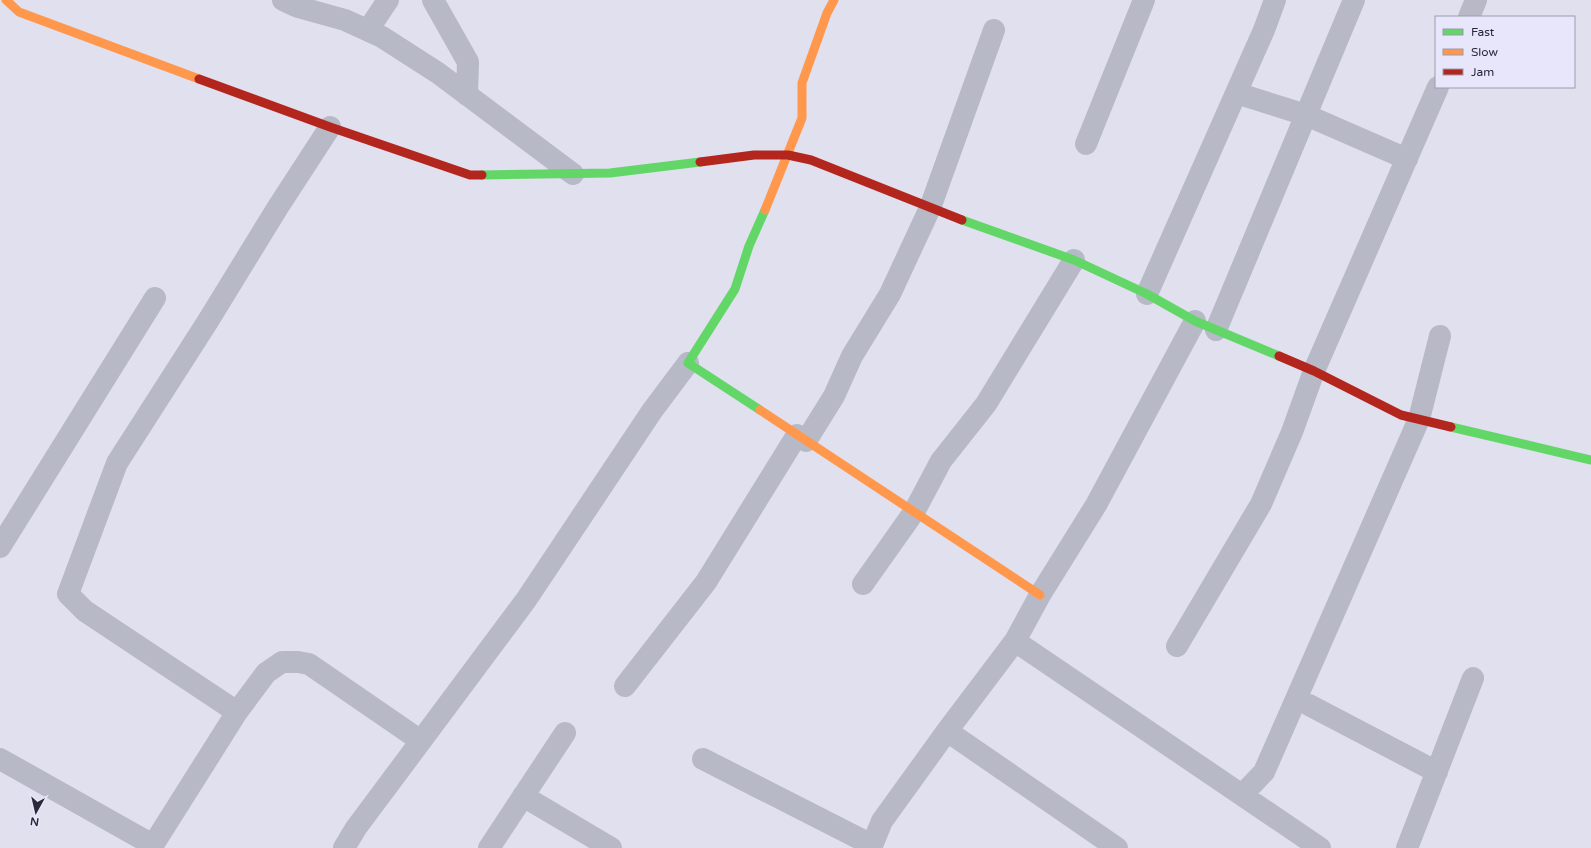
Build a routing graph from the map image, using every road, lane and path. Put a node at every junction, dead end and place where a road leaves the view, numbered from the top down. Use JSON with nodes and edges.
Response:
{"nodes":[{"id":1,"x":6,"y":0,"type":"edge"},
{"id":2,"x":283,"y":0,"type":"edge"},
{"id":3,"x":388,"y":0,"type":"edge"},
{"id":4,"x":432,"y":0,"type":"edge"},
{"id":5,"x":834,"y":0,"type":"edge"},
{"id":6,"x":1144,"y":0,"type":"edge"},
{"id":7,"x":1275,"y":0,"type":"edge"},
{"id":8,"x":1354,"y":0,"type":"edge"},
{"id":9,"x":1476,"y":0,"type":"edge"},
{"id":10,"x":1469,"y":16,"type":"edge"},
{"id":11,"x":368,"y":30,"type":"junction"},
{"id":12,"x":994,"y":30,"type":"dead end"},
{"id":13,"x":1438,"y":88,"type":"edge"},
{"id":14,"x":1236,"y":93,"type":"junction"},
{"id":15,"x":467,"y":95,"type":"junction"},
{"id":16,"x":1306,"y":115,"type":"junction"},
{"id":17,"x":330,"y":127,"type":"junction"},
{"id":18,"x":1086,"y":144,"type":"dead end"},
{"id":19,"x":788,"y":155,"type":"junction"},
{"id":20,"x":1407,"y":159,"type":"junction"},
{"id":21,"x":573,"y":174,"type":"junction"},
{"id":22,"x":930,"y":208,"type":"junction"},
{"id":23,"x":1074,"y":260,"type":"junction"},
{"id":24,"x":1147,"y":294,"type":"junction"},
{"id":25,"x":155,"y":298,"type":"dead end"},
{"id":26,"x":1195,"y":321,"type":"junction"},
{"id":27,"x":1216,"y":330,"type":"junction"},
{"id":28,"x":1440,"y":336,"type":"dead end"},
{"id":29,"x":688,"y":363,"type":"junction"},
{"id":30,"x":1314,"y":371,"type":"junction"},
{"id":31,"x":1418,"y":419,"type":"junction"},
{"id":32,"x":802,"y":438,"type":"junction"},
{"id":33,"x":1591,"y":460,"type":"edge"},
{"id":34,"x":914,"y":512,"type":"junction"},
{"id":35,"x":0,"y":547,"type":"edge"},
{"id":36,"x":863,"y":584,"type":"dead end"},
{"id":37,"x":1040,"y":596,"type":"junction"},
{"id":38,"x":1015,"y":641,"type":"junction"},
{"id":39,"x":1177,"y":646,"type":"dead end"},
{"id":40,"x":1473,"y":678,"type":"dead end"},
{"id":41,"x":625,"y":686,"type":"dead end"},
{"id":42,"x":1309,"y":705,"type":"dead end"},
{"id":43,"x":237,"y":712,"type":"junction"},
{"id":44,"x":947,"y":731,"type":"junction"},
{"id":45,"x":565,"y":733,"type":"dead end"},
{"id":46,"x":421,"y":740,"type":"junction"},
{"id":47,"x":0,"y":759,"type":"edge"},
{"id":48,"x":703,"y":759,"type":"dead end"},
{"id":49,"x":1437,"y":772,"type":"junction"},
{"id":50,"x":1242,"y":795,"type":"junction"},
{"id":51,"x":523,"y":796,"type":"junction"},
{"id":52,"x":1107,"y":845,"type":"edge"},
{"id":53,"x":872,"y":846,"type":"edge"},
{"id":54,"x":344,"y":848,"type":"edge"},
{"id":55,"x":489,"y":848,"type":"edge"},
{"id":56,"x":611,"y":848,"type":"edge"},
{"id":57,"x":1320,"y":848,"type":"edge"},
{"id":58,"x":1407,"y":848,"type":"edge"}],
"edges":[{"from":1,"to":17,"type":"street"},
{"from":2,"to":11,"type":"street"},
{"from":3,"to":11,"type":"street"},
{"from":4,"to":15,"type":"street"},
{"from":5,"to":19,"type":"street"},
{"from":6,"to":18,"type":"street"},
{"from":7,"to":14,"type":"street"},
{"from":8,"to":16,"type":"street"},
{"from":9,"to":10,"type":"street"},
{"from":11,"to":15,"type":"street"},
{"from":12,"to":22,"type":"street"},
{"from":13,"to":20,"type":"street"},
{"from":14,"to":16,"type":"street"},
{"from":14,"to":24,"type":"street"},
{"from":15,"to":21,"type":"street"},
{"from":16,"to":20,"type":"street"},
{"from":16,"to":27,"type":"street"},
{"from":17,"to":21,"type":"street"},
{"from":17,"to":43,"type":"street"},
{"from":19,"to":21,"type":"street"},
{"from":19,"to":22,"type":"street"},
{"from":19,"to":29,"type":"street"},
{"from":20,"to":30,"type":"street"},
{"from":22,"to":23,"type":"street"},
{"from":22,"to":32,"type":"street"},
{"from":23,"to":24,"type":"street"},
{"from":23,"to":34,"type":"street"},
{"from":24,"to":26,"type":"street"},
{"from":25,"to":35,"type":"street"},
{"from":26,"to":27,"type":"street"},
{"from":26,"to":37,"type":"street"},
{"from":27,"to":30,"type":"street"},
{"from":28,"to":31,"type":"street"},
{"from":29,"to":32,"type":"street"},
{"from":29,"to":46,"type":"street"},
{"from":30,"to":31,"type":"street"},
{"from":30,"to":39,"type":"street"},
{"from":31,"to":33,"type":"street"},
{"from":31,"to":50,"type":"street"},
{"from":32,"to":34,"type":"street"},
{"from":32,"to":41,"type":"street"},
{"from":34,"to":36,"type":"street"},
{"from":34,"to":37,"type":"street"},
{"from":37,"to":38,"type":"street"},
{"from":38,"to":44,"type":"street"},
{"from":38,"to":50,"type":"street"},
{"from":40,"to":49,"type":"street"},
{"from":42,"to":49,"type":"street"},
{"from":43,"to":46,"type":"street"},
{"from":43,"to":47,"type":"street"},
{"from":44,"to":52,"type":"street"},
{"from":44,"to":53,"type":"street"},
{"from":45,"to":51,"type":"street"},
{"from":46,"to":54,"type":"street"},
{"from":48,"to":53,"type":"street"},
{"from":49,"to":58,"type":"street"},
{"from":50,"to":57,"type":"street"},
{"from":51,"to":55,"type":"street"},
{"from":51,"to":56,"type":"street"}]}
